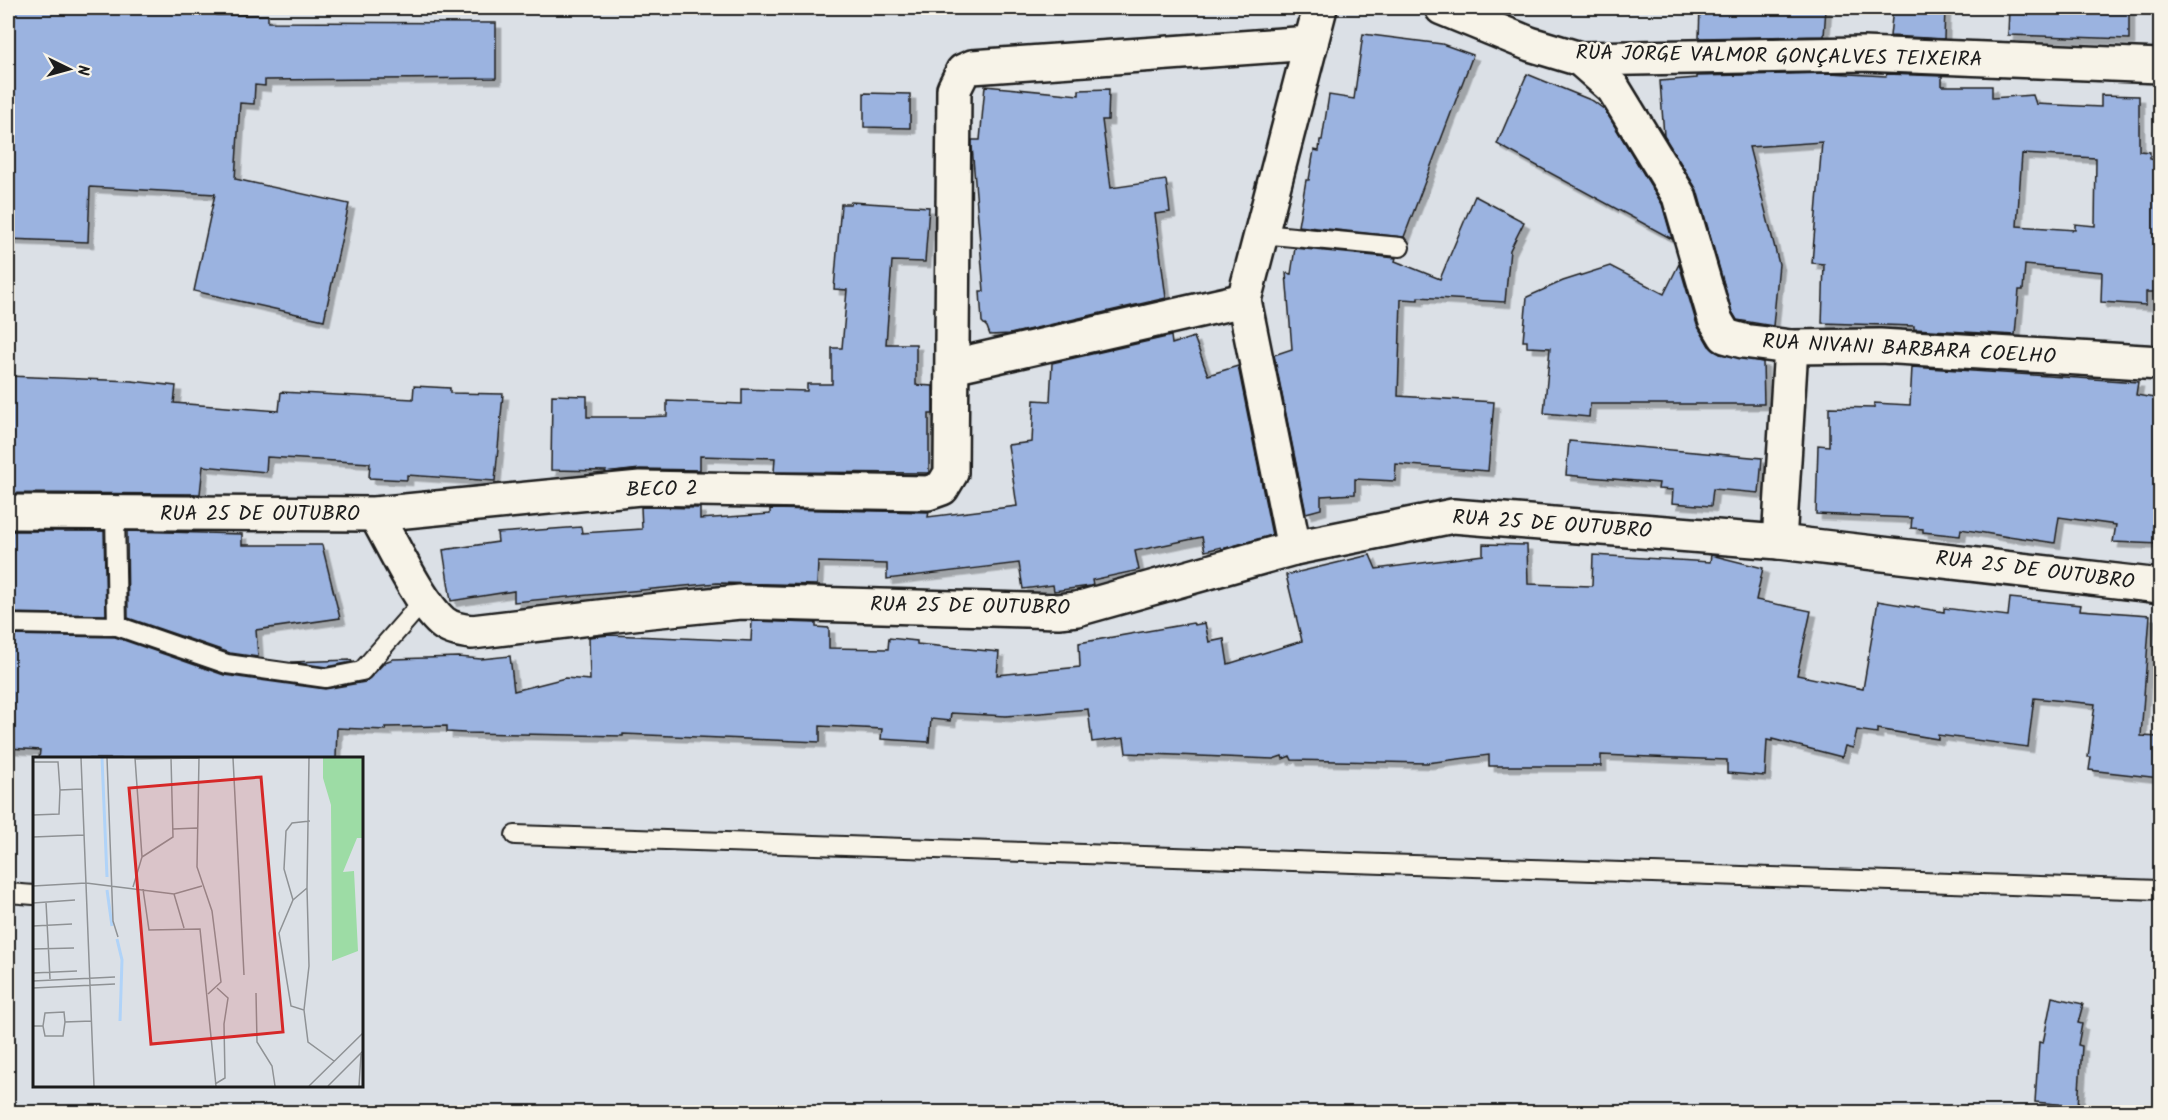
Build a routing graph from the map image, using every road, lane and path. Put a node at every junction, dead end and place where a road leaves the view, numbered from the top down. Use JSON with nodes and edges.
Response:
{"nodes":[{"id":1,"x":1320,"y":8,"type":"edge"},
{"id":2,"x":1442,"y":8,"type":"edge"},
{"id":3,"x":1311,"y":43,"type":"junction"},
{"id":4,"x":1580,"y":59,"type":"junction"},
{"id":5,"x":2160,"y":66,"type":"edge"},
{"id":6,"x":1262,"y":234,"type":"junction"},
{"id":7,"x":1400,"y":247,"type":"dead end"},
{"id":8,"x":1244,"y":300,"type":"junction"},
{"id":9,"x":1791,"y":347,"type":"junction"},
{"id":10,"x":2160,"y":363,"type":"edge"},
{"id":11,"x":953,"y":366,"type":"junction"},
{"id":12,"x":8,"y":512,"type":"edge"},
{"id":13,"x":115,"y":513,"type":"junction"},
{"id":14,"x":375,"y":514,"type":"junction"},
{"id":15,"x":1779,"y":542,"type":"junction"},
{"id":16,"x":1294,"y":548,"type":"junction"},
{"id":17,"x":2160,"y":586,"type":"edge"},
{"id":18,"x":424,"y":600,"type":"junction"},
{"id":19,"x":8,"y":624,"type":"edge"},
{"id":20,"x":117,"y":626,"type":"junction"},
{"id":21,"x":515,"y":835,"type":"dead end"},
{"id":22,"x":2160,"y":890,"type":"edge"},
{"id":23,"x":8,"y":892,"type":"edge"},
{"id":24,"x":33,"y":895,"type":"edge"}],
"edges":[{"from":1,"to":3,"type":"street"},
{"from":2,"to":4,"type":"street","name":"RUA JORGE VALMOR GONÇALVES TEIXEIRA"},
{"from":3,"to":6,"type":"street"},
{"from":3,"to":11,"type":"street"},
{"from":4,"to":5,"type":"street","name":"RUA JORGE VALMOR GONÇALVES TEIXEIRA"},
{"from":4,"to":9,"type":"street","name":"RUA NIVANI BARBARA COELHO"},
{"from":6,"to":7,"type":"lane"},
{"from":6,"to":8,"type":"street"},
{"from":8,"to":11,"type":"street"},
{"from":8,"to":16,"type":"street"},
{"from":9,"to":10,"type":"street","name":"RUA NIVANI BARBARA COELHO"},
{"from":9,"to":15,"type":"street"},
{"from":11,"to":14,"type":"street","name":"BECO 2"},
{"from":12,"to":13,"type":"street","name":"RUA 25 DE OUTUBRO"},
{"from":13,"to":14,"type":"street","name":"RUA 25 DE OUTUBRO"},
{"from":13,"to":20,"type":"lane"},
{"from":14,"to":18,"type":"street","name":"RUA 25 DE OUTUBRO"},
{"from":15,"to":16,"type":"street","name":"RUA 25 DE OUTUBRO"},
{"from":15,"to":17,"type":"street","name":"RUA 25 DE OUTUBRO"},
{"from":16,"to":18,"type":"street","name":"RUA 25 DE OUTUBRO"},
{"from":18,"to":20,"type":"lane"},
{"from":19,"to":20,"type":"lane"},
{"from":21,"to":22,"type":"lane"},
{"from":23,"to":24,"type":"lane"}]}
